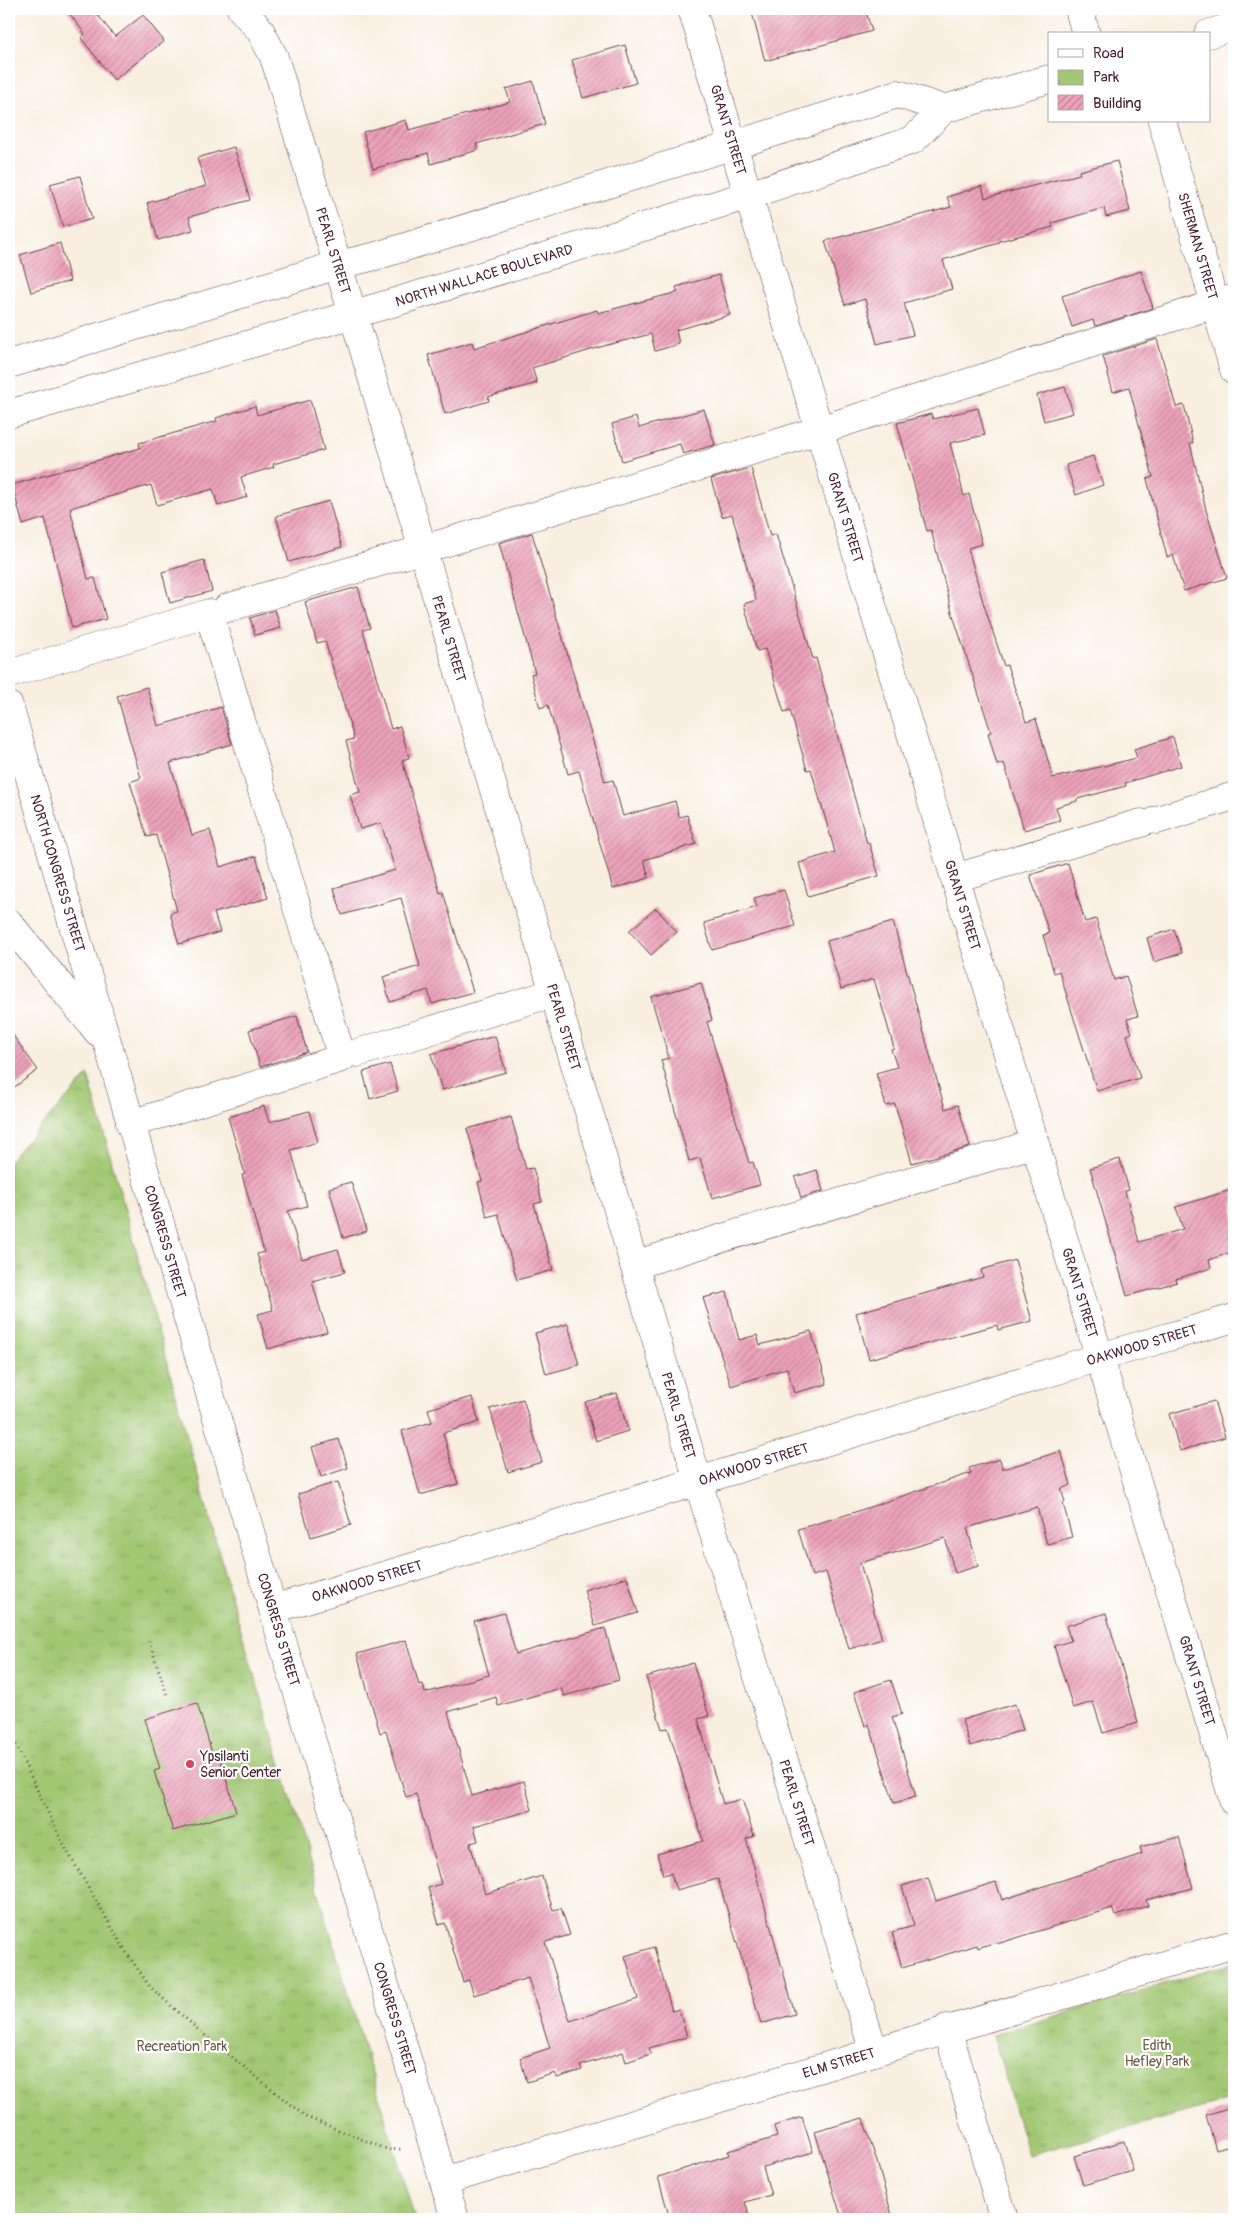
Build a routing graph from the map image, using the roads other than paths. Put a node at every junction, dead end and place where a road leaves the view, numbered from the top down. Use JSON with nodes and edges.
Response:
{"nodes":[{"id":1,"x":241,"y":9,"type":"edge"},
{"id":2,"x":692,"y":9,"type":"edge"},
{"id":3,"x":1078,"y":9,"type":"edge"},
{"id":4,"x":1234,"y":26,"type":"edge"},
{"id":5,"x":1085,"y":32,"type":"edge"},
{"id":6,"x":1210,"y":33,"type":"edge"},
{"id":7,"x":1048,"y":80,"type":"edge"},
{"id":8,"x":944,"y":108,"type":"junction"},
{"id":9,"x":1162,"y":122,"type":"edge"},
{"id":10,"x":734,"y":146,"type":"junction"},
{"id":11,"x":749,"y":195,"type":"junction"},
{"id":12,"x":338,"y":265,"type":"junction"},
{"id":13,"x":1224,"y":301,"type":"edge"},
{"id":14,"x":352,"y":312,"type":"junction"},
{"id":15,"x":9,"y":364,"type":"edge"},
{"id":16,"x":1234,"y":370,"type":"edge"},
{"id":17,"x":9,"y":414,"type":"edge"},
{"id":18,"x":820,"y":430,"type":"junction"},
{"id":19,"x":422,"y":550,"type":"junction"},
{"id":20,"x":227,"y":608,"type":"dead end"},
{"id":21,"x":9,"y":674,"type":"edge"},
{"id":22,"x":9,"y":706,"type":"edge"},
{"id":23,"x":1234,"y":796,"type":"edge"},
{"id":24,"x":955,"y":878,"type":"junction"},
{"id":25,"x":9,"y":923,"type":"edge"},
{"id":26,"x":553,"y":993,"type":"junction"},
{"id":27,"x":105,"y":1041,"type":"junction"},
{"id":28,"x":358,"y":1053,"type":"dead end"},
{"id":29,"x":130,"y":1124,"type":"junction"},
{"id":30,"x":1036,"y":1143,"type":"junction"},
{"id":31,"x":634,"y":1265,"type":"junction"},
{"id":32,"x":1234,"y":1318,"type":"edge"},
{"id":33,"x":1100,"y":1357,"type":"junction"},
{"id":34,"x":698,"y":1480,"type":"junction"},
{"id":35,"x":273,"y":1609,"type":"junction"},
{"id":36,"x":1234,"y":1802,"type":"edge"},
{"id":37,"x":1234,"y":1944,"type":"edge"},
{"id":38,"x":948,"y":2028,"type":"junction"},
{"id":39,"x":874,"y":2052,"type":"junction"},
{"id":40,"x":444,"y":2181,"type":"junction"},
{"id":41,"x":455,"y":2219,"type":"edge"},
{"id":42,"x":1004,"y":2219,"type":"edge"}],
"edges":[{"from":1,"to":12,"type":"street","name":"PEARL STREET"},
{"from":2,"to":10,"type":"street","name":"GRANT STREET"},
{"from":3,"to":5,"type":"street"},
{"from":4,"to":6,"type":"street"},
{"from":7,"to":8,"type":"street"},
{"from":8,"to":10,"type":"street"},
{"from":8,"to":11,"type":"street","name":"NORTH WALLACE BOULEVARD"},
{"from":9,"to":13,"type":"street","name":"SHERMAN STREET"},
{"from":10,"to":11,"type":"street","name":"GRANT STREET"},
{"from":10,"to":12,"type":"street"},
{"from":11,"to":14,"type":"street","name":"NORTH WALLACE BOULEVARD"},
{"from":11,"to":18,"type":"street","name":"GRANT STREET"},
{"from":12,"to":14,"type":"street","name":"PEARL STREET"},
{"from":12,"to":15,"type":"street"},
{"from":13,"to":16,"type":"street","name":"SHERMAN STREET"},
{"from":13,"to":18,"type":"street"},
{"from":14,"to":17,"type":"street","name":"NORTH WALLACE BOULEVARD"},
{"from":14,"to":19,"type":"street","name":"PEARL STREET"},
{"from":18,"to":19,"type":"street"},
{"from":18,"to":24,"type":"street","name":"GRANT STREET"},
{"from":19,"to":20,"type":"street"},
{"from":19,"to":26,"type":"street","name":"PEARL STREET"},
{"from":21,"to":29,"type":"street"},
{"from":22,"to":27,"type":"street","name":"NORTH CONGRESS STREET"},
{"from":23,"to":24,"type":"street"},
{"from":24,"to":30,"type":"street","name":"GRANT STREET"},
{"from":25,"to":27,"type":"street"},
{"from":26,"to":28,"type":"street"},
{"from":26,"to":31,"type":"street","name":"PEARL STREET"},
{"from":27,"to":29,"type":"street","name":"CONGRESS STREET"},
{"from":29,"to":35,"type":"street","name":"CONGRESS STREET"},
{"from":30,"to":31,"type":"street"},
{"from":30,"to":33,"type":"street","name":"GRANT STREET"},
{"from":31,"to":34,"type":"street","name":"PEARL STREET"},
{"from":32,"to":33,"type":"street","name":"OAKWOOD STREET"},
{"from":33,"to":34,"type":"street","name":"OAKWOOD STREET"},
{"from":33,"to":36,"type":"street","name":"GRANT STREET"},
{"from":34,"to":35,"type":"street","name":"OAKWOOD STREET"},
{"from":34,"to":39,"type":"street","name":"PEARL STREET"},
{"from":35,"to":40,"type":"street","name":"CONGRESS STREET"},
{"from":37,"to":38,"type":"street","name":"ELM STREET"},
{"from":38,"to":39,"type":"street","name":"ELM STREET"},
{"from":38,"to":42,"type":"street"},
{"from":39,"to":40,"type":"street","name":"ELM STREET"},
{"from":40,"to":41,"type":"street","name":"CONGRESS STREET"}]}
